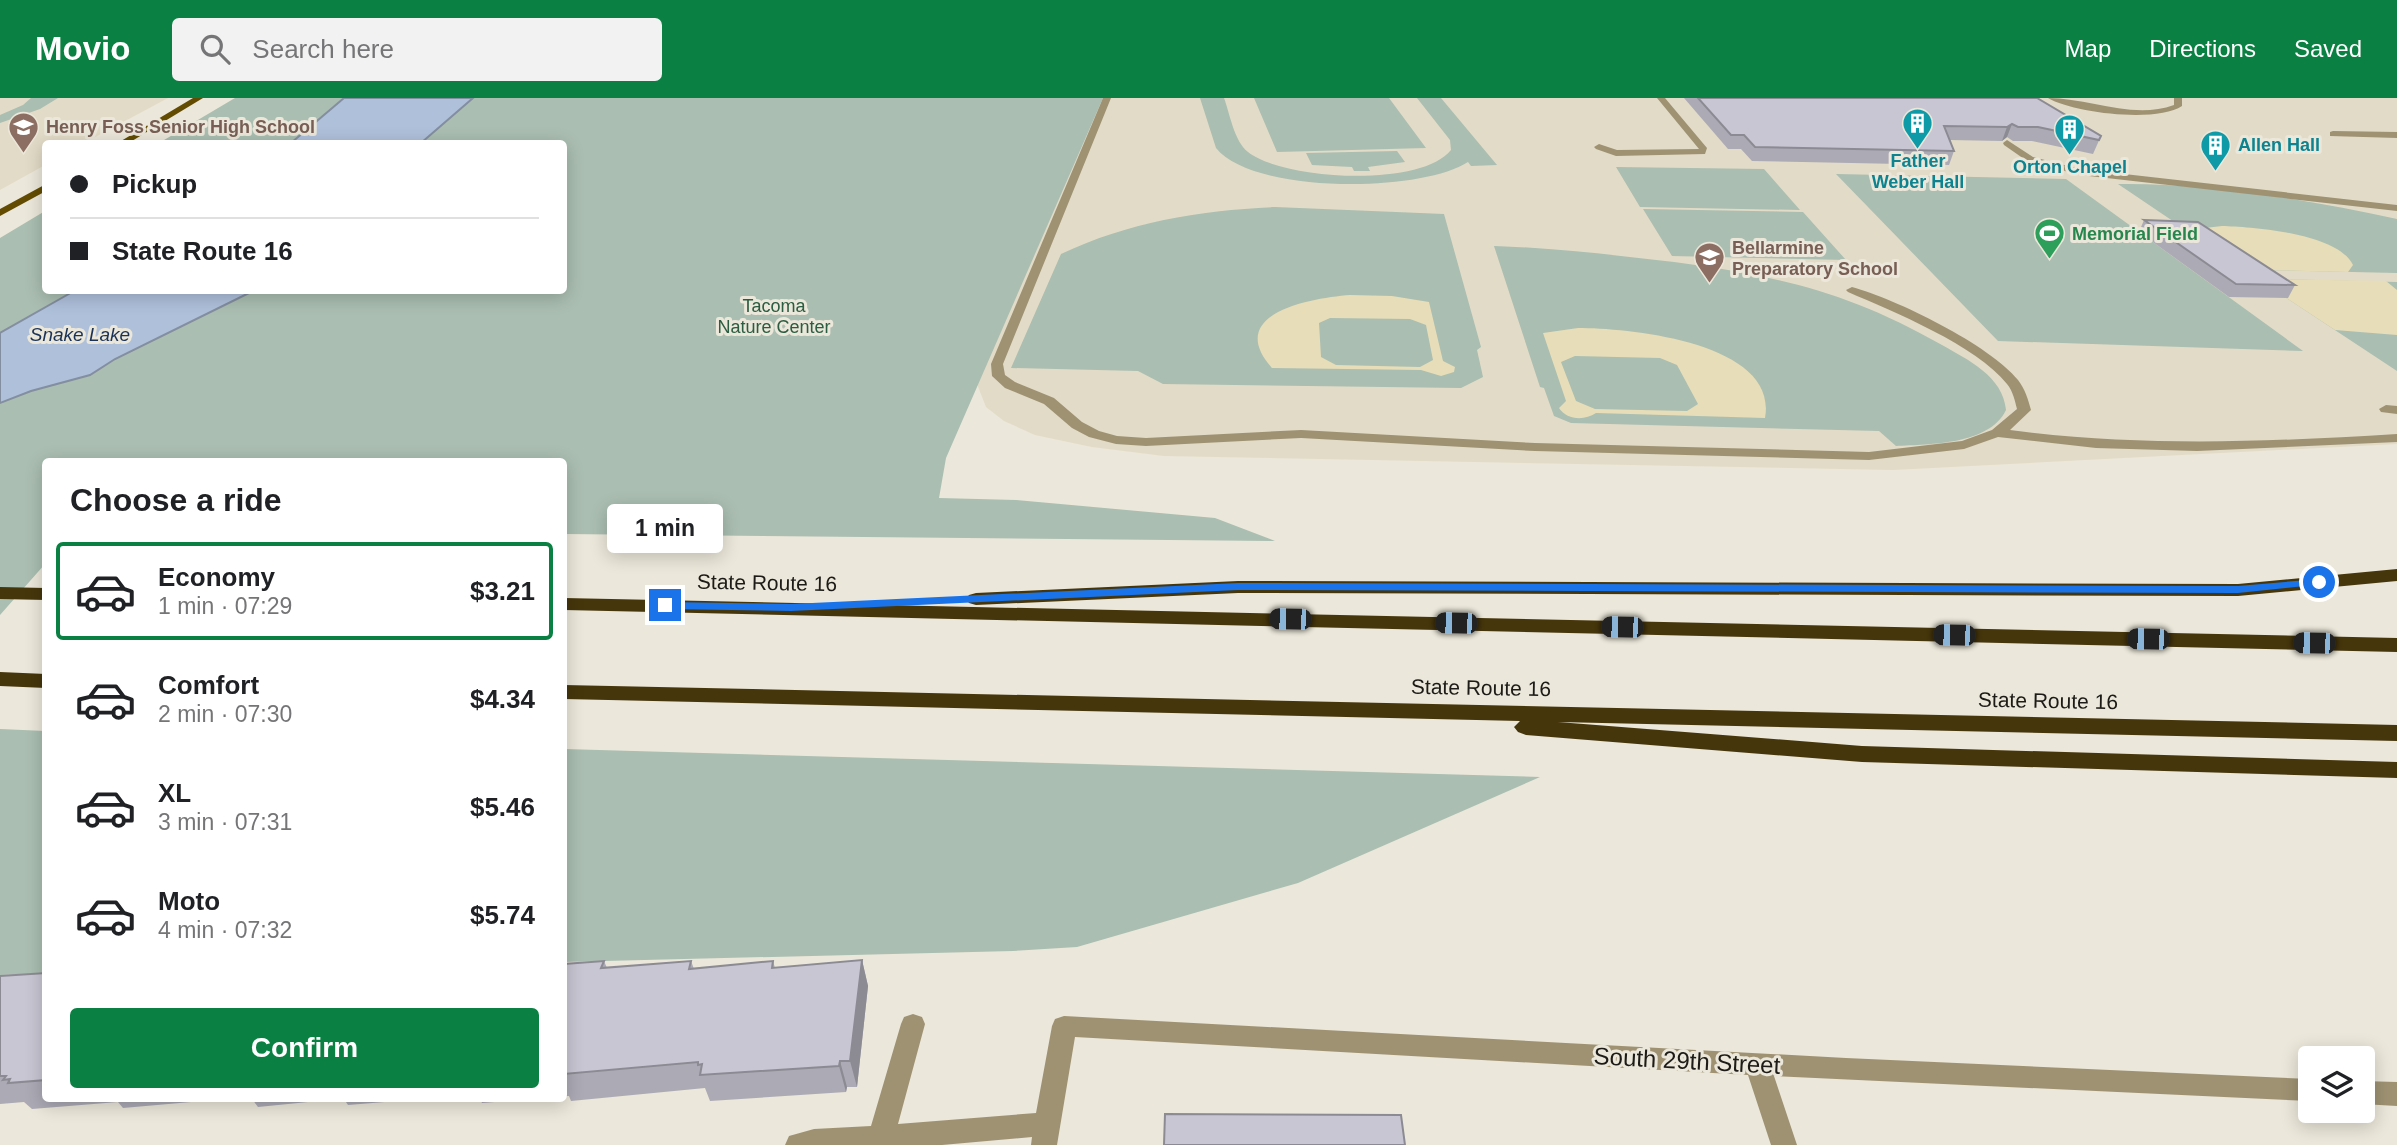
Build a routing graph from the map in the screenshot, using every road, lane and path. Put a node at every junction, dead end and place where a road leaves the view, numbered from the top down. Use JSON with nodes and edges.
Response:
{"nodes":[{"id":1,"x":199,"y":98,"type":"edge"},
{"id":2,"x":1107,"y":98,"type":"edge"},
{"id":3,"x":1661,"y":98,"type":"edge"},
{"id":4,"x":2052,"y":98,"type":"edge"},
{"id":5,"x":2178,"y":101,"type":"edge"},
{"id":6,"x":2333,"y":134,"type":"dead end"},
{"id":7,"x":2397,"y":135,"type":"edge"},
{"id":8,"x":127,"y":140,"type":"edge"},
{"id":9,"x":2007,"y":143,"type":"edge"},
{"id":10,"x":1599,"y":147,"type":"dead end"},
{"id":11,"x":42,"y":189,"type":"edge"},
{"id":12,"x":2397,"y":208,"type":"edge"},
{"id":13,"x":0,"y":213,"type":"edge"},
{"id":14,"x":1852,"y":290,"type":"dead end"},
{"id":15,"x":1997,"y":433,"type":"junction"},
{"id":16,"x":2397,"y":438,"type":"edge"},
{"id":17,"x":2397,"y":575,"type":"edge"},
{"id":18,"x":0,"y":593,"type":"edge"},
{"id":19,"x":42,"y":594,"type":"edge"},
{"id":20,"x":567,"y":604,"type":"edge"},
{"id":21,"x":791,"y":608,"type":"junction"},
{"id":22,"x":2397,"y":645,"type":"edge"},
{"id":23,"x":0,"y":679,"type":"edge"},
{"id":24,"x":42,"y":681,"type":"edge"},
{"id":25,"x":567,"y":692,"type":"edge"},
{"id":26,"x":1307,"y":709,"type":"junction"},
{"id":27,"x":2397,"y":733,"type":"edge"},
{"id":28,"x":2397,"y":770,"type":"edge"},
{"id":29,"x":913,"y":1024,"type":"dead end"},
{"id":30,"x":1758,"y":1065,"type":"junction"},
{"id":31,"x":2298,"y":1089,"type":"edge"},
{"id":32,"x":2375,"y":1093,"type":"edge"},
{"id":33,"x":2397,"y":1094,"type":"edge"},
{"id":34,"x":1046,"y":1135,"type":"edge"},
{"id":35,"x":879,"y":1142,"type":"edge"},
{"id":36,"x":798,"y":1145,"type":"edge"},
{"id":37,"x":1784,"y":1145,"type":"edge"}],
"edges":[{"from":1,"to":8,"type":"main road"},
{"from":2,"to":15,"type":"street"},
{"from":3,"to":10,"type":"street"},
{"from":4,"to":5,"type":"street"},
{"from":6,"to":7,"type":"street"},
{"from":9,"to":12,"type":"street"},
{"from":11,"to":13,"type":"main road"},
{"from":14,"to":15,"type":"street"},
{"from":15,"to":16,"type":"street"},
{"from":17,"to":21,"type":"highway"},
{"from":18,"to":19,"type":"highway"},
{"from":20,"to":21,"type":"highway","name":"State Route 16"},
{"from":21,"to":22,"type":"highway","name":"State Route 16"},
{"from":23,"to":24,"type":"highway"},
{"from":25,"to":26,"type":"highway","name":"State Route 16"},
{"from":26,"to":27,"type":"highway","name":"State Route 16"},
{"from":26,"to":28,"type":"highway"},
{"from":29,"to":35,"type":"street"},
{"from":30,"to":31,"type":"street","name":"South 29th Street"},
{"from":30,"to":34,"type":"street","name":"South 29th Street"},
{"from":30,"to":37,"type":"street"},
{"from":32,"to":33,"type":"street"},
{"from":34,"to":35,"type":"street"},
{"from":35,"to":36,"type":"street"}]}
